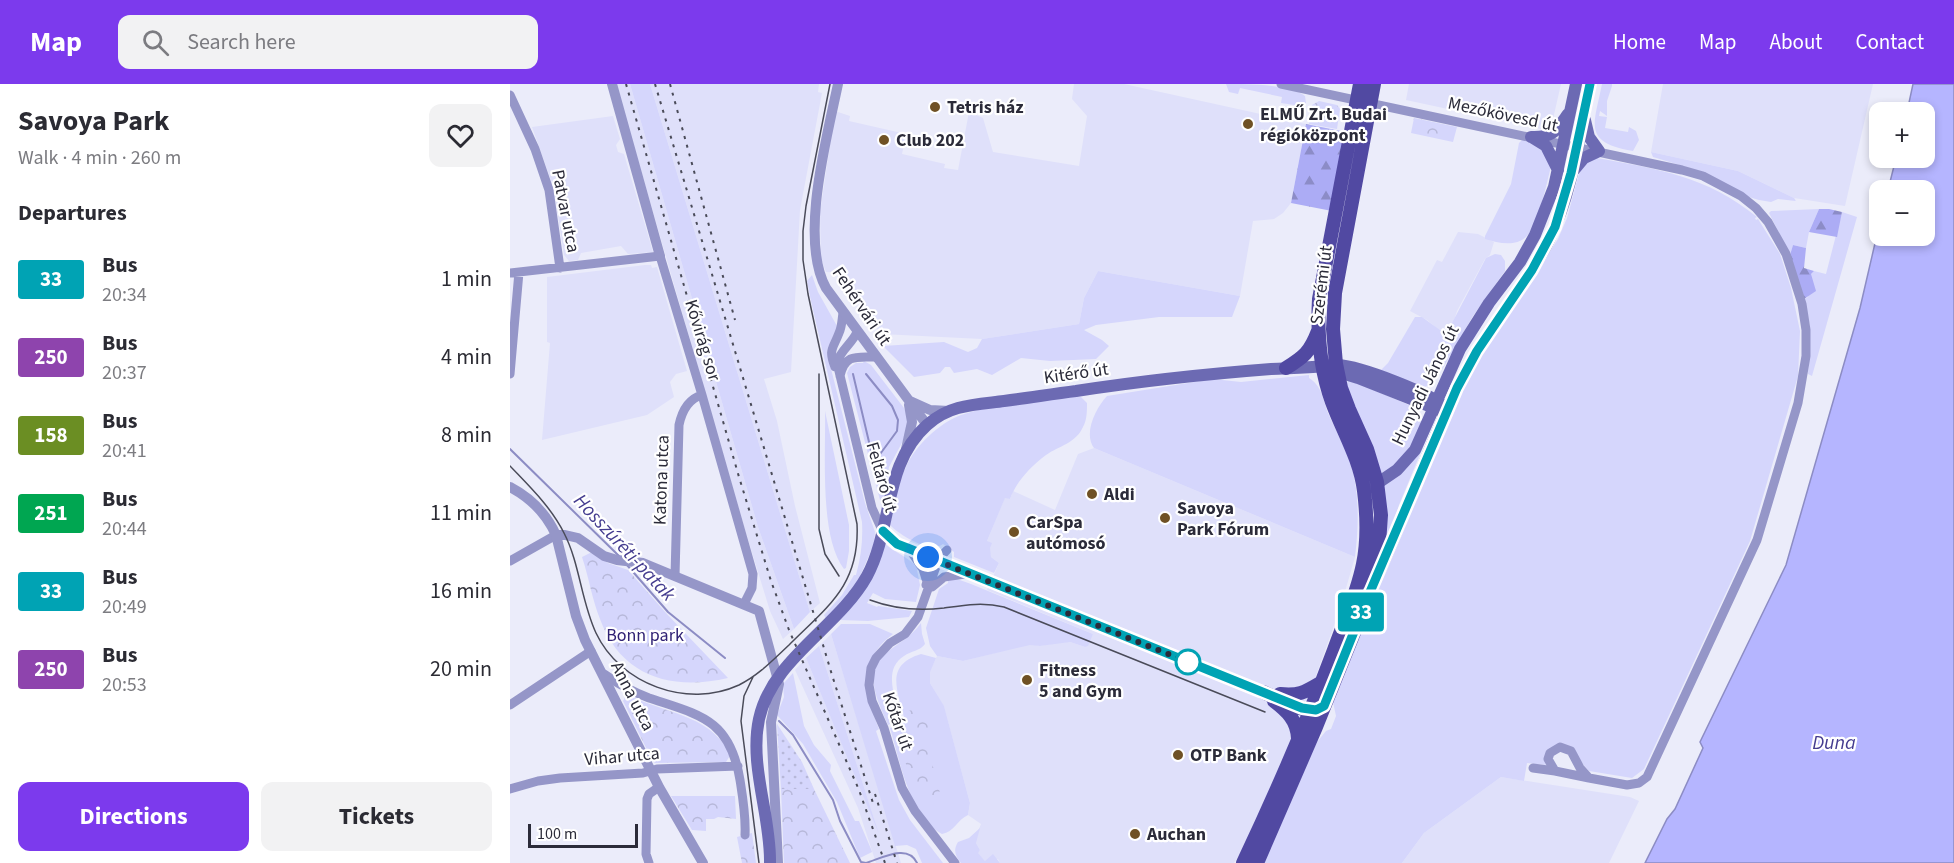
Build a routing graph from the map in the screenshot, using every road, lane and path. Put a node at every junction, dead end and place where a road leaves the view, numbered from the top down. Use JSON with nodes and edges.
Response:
{"nodes":[{"id":1,"x":612,"y":84,"type":"edge"},
{"id":2,"x":837,"y":84,"type":"edge"},
{"id":3,"x":1281,"y":84,"type":"edge"},
{"id":4,"x":1360,"y":84,"type":"edge"},
{"id":5,"x":1374,"y":84,"type":"edge"},
{"id":6,"x":1576,"y":84,"type":"edge"},
{"id":7,"x":1590,"y":84,"type":"edge"},
{"id":8,"x":510,"y":95,"type":"edge"},
{"id":9,"x":1364,"y":101,"type":"junction"},
{"id":10,"x":1570,"y":111,"type":"junction"},
{"id":11,"x":1584,"y":113,"type":"junction"},
{"id":12,"x":1532,"y":137,"type":"junction"},
{"id":13,"x":1563,"y":144,"type":"junction"},
{"id":14,"x":1577,"y":147,"type":"junction"},
{"id":15,"x":1599,"y":151,"type":"junction"},
{"id":16,"x":1558,"y":170,"type":"junction"},
{"id":17,"x":1571,"y":173,"type":"junction"},
{"id":18,"x":660,"y":256,"type":"junction"},
{"id":19,"x":560,"y":267,"type":"junction"},
{"id":20,"x":515,"y":272,"type":"edge"},
{"id":21,"x":843,"y":313,"type":"junction"},
{"id":22,"x":1318,"y":329,"type":"junction"},
{"id":23,"x":857,"y":332,"type":"junction"},
{"id":24,"x":838,"y":337,"type":"junction"},
{"id":25,"x":875,"y":357,"type":"junction"},
{"id":26,"x":1286,"y":368,"type":"junction"},
{"id":27,"x":1332,"y":368,"type":"junction"},
{"id":28,"x":510,"y":374,"type":"edge"},
{"id":29,"x":1448,"y":375,"type":"junction"},
{"id":30,"x":839,"y":378,"type":"junction"},
{"id":31,"x":1414,"y":390,"type":"junction"},
{"id":32,"x":702,"y":395,"type":"junction"},
{"id":33,"x":907,"y":399,"type":"junction"},
{"id":34,"x":1435,"y":404,"type":"junction"},
{"id":35,"x":1447,"y":409,"type":"junction"},
{"id":36,"x":949,"y":411,"type":"junction"},
{"id":37,"x":927,"y":425,"type":"junction"},
{"id":38,"x":906,"y":449,"type":"junction"},
{"id":39,"x":1377,"y":482,"type":"junction"},
{"id":40,"x":510,"y":487,"type":"edge"},
{"id":41,"x":1365,"y":502,"type":"junction"},
{"id":42,"x":556,"y":535,"type":"junction"},
{"id":43,"x":910,"y":549,"type":"junction"},
{"id":44,"x":947,"y":550,"type":"dead end"},
{"id":45,"x":510,"y":561,"type":"edge"},
{"id":46,"x":938,"y":561,"type":"junction"},
{"id":47,"x":969,"y":574,"type":"junction"},
{"id":48,"x":675,"y":576,"type":"junction"},
{"id":49,"x":926,"y":579,"type":"junction"},
{"id":50,"x":1370,"y":592,"type":"junction"},
{"id":51,"x":926,"y":593,"type":"junction"},
{"id":52,"x":744,"y":604,"type":"junction"},
{"id":53,"x":591,"y":651,"type":"junction"},
{"id":54,"x":604,"y":674,"type":"junction"},
{"id":55,"x":1322,"y":682,"type":"junction"},
{"id":56,"x":1263,"y":692,"type":"junction"},
{"id":57,"x":510,"y":705,"type":"edge"},
{"id":58,"x":1324,"y":706,"type":"junction"},
{"id":59,"x":1310,"y":710,"type":"junction"},
{"id":60,"x":1298,"y":739,"type":"junction"},
{"id":61,"x":738,"y":766,"type":"junction"},
{"id":62,"x":1533,"y":768,"type":"dead end"},
{"id":63,"x":651,"y":771,"type":"junction"},
{"id":64,"x":1555,"y":771,"type":"junction"},
{"id":65,"x":1589,"y":778,"type":"junction"},
{"id":66,"x":659,"y":787,"type":"junction"},
{"id":67,"x":510,"y":789,"type":"edge"},
{"id":68,"x":744,"y":835,"type":"dead end"},
{"id":69,"x":649,"y":863,"type":"edge"},
{"id":70,"x":703,"y":863,"type":"edge"},
{"id":71,"x":771,"y":863,"type":"edge"},
{"id":72,"x":778,"y":863,"type":"edge"},
{"id":73,"x":955,"y":863,"type":"edge"},
{"id":74,"x":1243,"y":863,"type":"edge"},
{"id":75,"x":1257,"y":863,"type":"edge"}],
"edges":[{"from":1,"to":18,"type":"street","name":"Kővirág sor"},
{"from":2,"to":21,"type":"street","name":"Fehérvári út"},
{"from":3,"to":9,"type":"street","name":"Mezőkövesd út"},
{"from":4,"to":9,"type":"main road","name":"Szerémi út"},
{"from":5,"to":9,"type":"main road","name":"Szerémi út"},
{"from":6,"to":10,"type":"main road","name":"Hunyadi János út"},
{"from":7,"to":11,"type":"main road","name":"Hunyadi János út"},
{"from":8,"to":19,"type":"street","name":"Patvar utca"},
{"from":9,"to":12,"type":"street","name":"Mezőkövesd út"},
{"from":9,"to":22,"type":"main road","name":"Szerémi út"},
{"from":9,"to":27,"type":"main road","name":"Szerémi út"},
{"from":10,"to":12,"type":"main road"},
{"from":10,"to":13,"type":"main road","name":"Hunyadi János út"},
{"from":11,"to":14,"type":"main road","name":"Hunyadi János út"},
{"from":11,"to":15,"type":"main road"},
{"from":12,"to":13,"type":"street","name":"Mezőkövesd út"},
{"from":12,"to":16,"type":"main road"},
{"from":13,"to":14,"type":"street","name":"Mezőkövesd út"},
{"from":13,"to":16,"type":"main road","name":"Hunyadi János út"},
{"from":14,"to":15,"type":"street","name":"Mezőkövesd út"},
{"from":14,"to":17,"type":"main road","name":"Hunyadi János út"},
{"from":15,"to":17,"type":"main road"},
{"from":15,"to":65,"type":"street","name":"Mezőkövesd út"},
{"from":16,"to":29,"type":"main road","name":"Hunyadi János út"},
{"from":17,"to":35,"type":"main road","name":"Hunyadi János út"},
{"from":18,"to":19,"type":"street"},
{"from":18,"to":32,"type":"street","name":"Kővirág sor"},
{"from":19,"to":20,"type":"street"},
{"from":20,"to":28,"type":"street"},
{"from":21,"to":23,"type":"street","name":"Fehérvári út"},
{"from":21,"to":24,"type":"street","name":"Feltáró út"},
{"from":22,"to":26,"type":"main road"},
{"from":22,"to":27,"type":"main road","name":"Szerémi út"},
{"from":23,"to":24,"type":"street"},
{"from":23,"to":25,"type":"street","name":"Fehérvári út"},
{"from":23,"to":30,"type":"street","name":"Feltáró út"},
{"from":24,"to":30,"type":"street","name":"Feltáró út"},
{"from":25,"to":30,"type":"street"},
{"from":25,"to":33,"type":"street","name":"Fehérvári út"},
{"from":26,"to":27,"type":"main road","name":"Kitérő út"},
{"from":26,"to":36,"type":"main road","name":"Kitérő út"},
{"from":27,"to":31,"type":"main road","name":"Kitérő út"},
{"from":27,"to":34,"type":"main road","name":"Kitérő út"},
{"from":27,"to":39,"type":"main road","name":"Szerémi út"},
{"from":27,"to":41,"type":"main road","name":"Szerémi út"},
{"from":29,"to":31,"type":"main road"},
{"from":29,"to":34,"type":"main road","name":"Hunyadi János út"},
{"from":30,"to":43,"type":"street","name":"Feltáró út"},
{"from":31,"to":34,"type":"main road","name":"Kitérő út"},
{"from":32,"to":48,"type":"street","name":"Katona utca"},
{"from":32,"to":52,"type":"street","name":"Kővirág sor"},
{"from":33,"to":36,"type":"street"},
{"from":33,"to":37,"type":"street","name":"Fehérvári út"},
{"from":33,"to":38,"type":"street"},
{"from":34,"to":35,"type":"main road","name":"Kitérő út"},
{"from":34,"to":39,"type":"main road","name":"Hunyadi János út"},
{"from":35,"to":50,"type":"main road","name":"Hunyadi János út"},
{"from":36,"to":37,"type":"main road","name":"Kitérő út"},
{"from":37,"to":38,"type":"main road","name":"Kitérő út"},
{"from":38,"to":71,"type":"main road","name":"Kitérő út"},
{"from":39,"to":41,"type":"main road","name":"Hunyadi János út"},
{"from":39,"to":50,"type":"main road","name":"Szerémi út"},
{"from":40,"to":42,"type":"street","name":"Anna utca"},
{"from":41,"to":55,"type":"main road"},
{"from":42,"to":45,"type":"street"},
{"from":42,"to":48,"type":"street"},
{"from":42,"to":53,"type":"street","name":"Anna utca"},
{"from":43,"to":46,"type":"street","name":"Feltáró út"},
{"from":43,"to":49,"type":"street","name":"Kőtár út"},
{"from":44,"to":46,"type":"street"},
{"from":46,"to":47,"type":"street","name":"Feltáró út"},
{"from":46,"to":49,"type":"street"},
{"from":46,"to":51,"type":"street","name":"Kőtár út"},
{"from":47,"to":51,"type":"street"},
{"from":47,"to":56,"type":"street","name":"Feltáró út"},
{"from":48,"to":52,"type":"street"},
{"from":49,"to":51,"type":"street","name":"Kőtár út"},
{"from":50,"to":58,"type":"main road","name":"Hunyadi János út"},
{"from":51,"to":73,"type":"street","name":"Kőtár út"},
{"from":52,"to":72,"type":"street"},
{"from":53,"to":54,"type":"street","name":"Anna utca"},
{"from":53,"to":57,"type":"street"},
{"from":54,"to":61,"type":"street"},
{"from":54,"to":63,"type":"street","name":"Anna utca"},
{"from":55,"to":56,"type":"main road"},
{"from":55,"to":59,"type":"main road"},
{"from":56,"to":59,"type":"main road"},
{"from":56,"to":60,"type":"main road"},
{"from":58,"to":59,"type":"main road"},
{"from":58,"to":75,"type":"main road","name":"Hunyadi János út"},
{"from":59,"to":60,"type":"main road"},
{"from":60,"to":74,"type":"main road"},
{"from":61,"to":63,"type":"street","name":"Vihar utca"},
{"from":61,"to":68,"type":"street"},
{"from":62,"to":64,"type":"street"},
{"from":63,"to":66,"type":"street","name":"Anna utca"},
{"from":63,"to":67,"type":"street","name":"Vihar utca"},
{"from":64,"to":65,"type":"street"},
{"from":64,"to":65,"type":"street"},
{"from":66,"to":69,"type":"street"},
{"from":66,"to":70,"type":"street","name":"Anna utca"}]}
